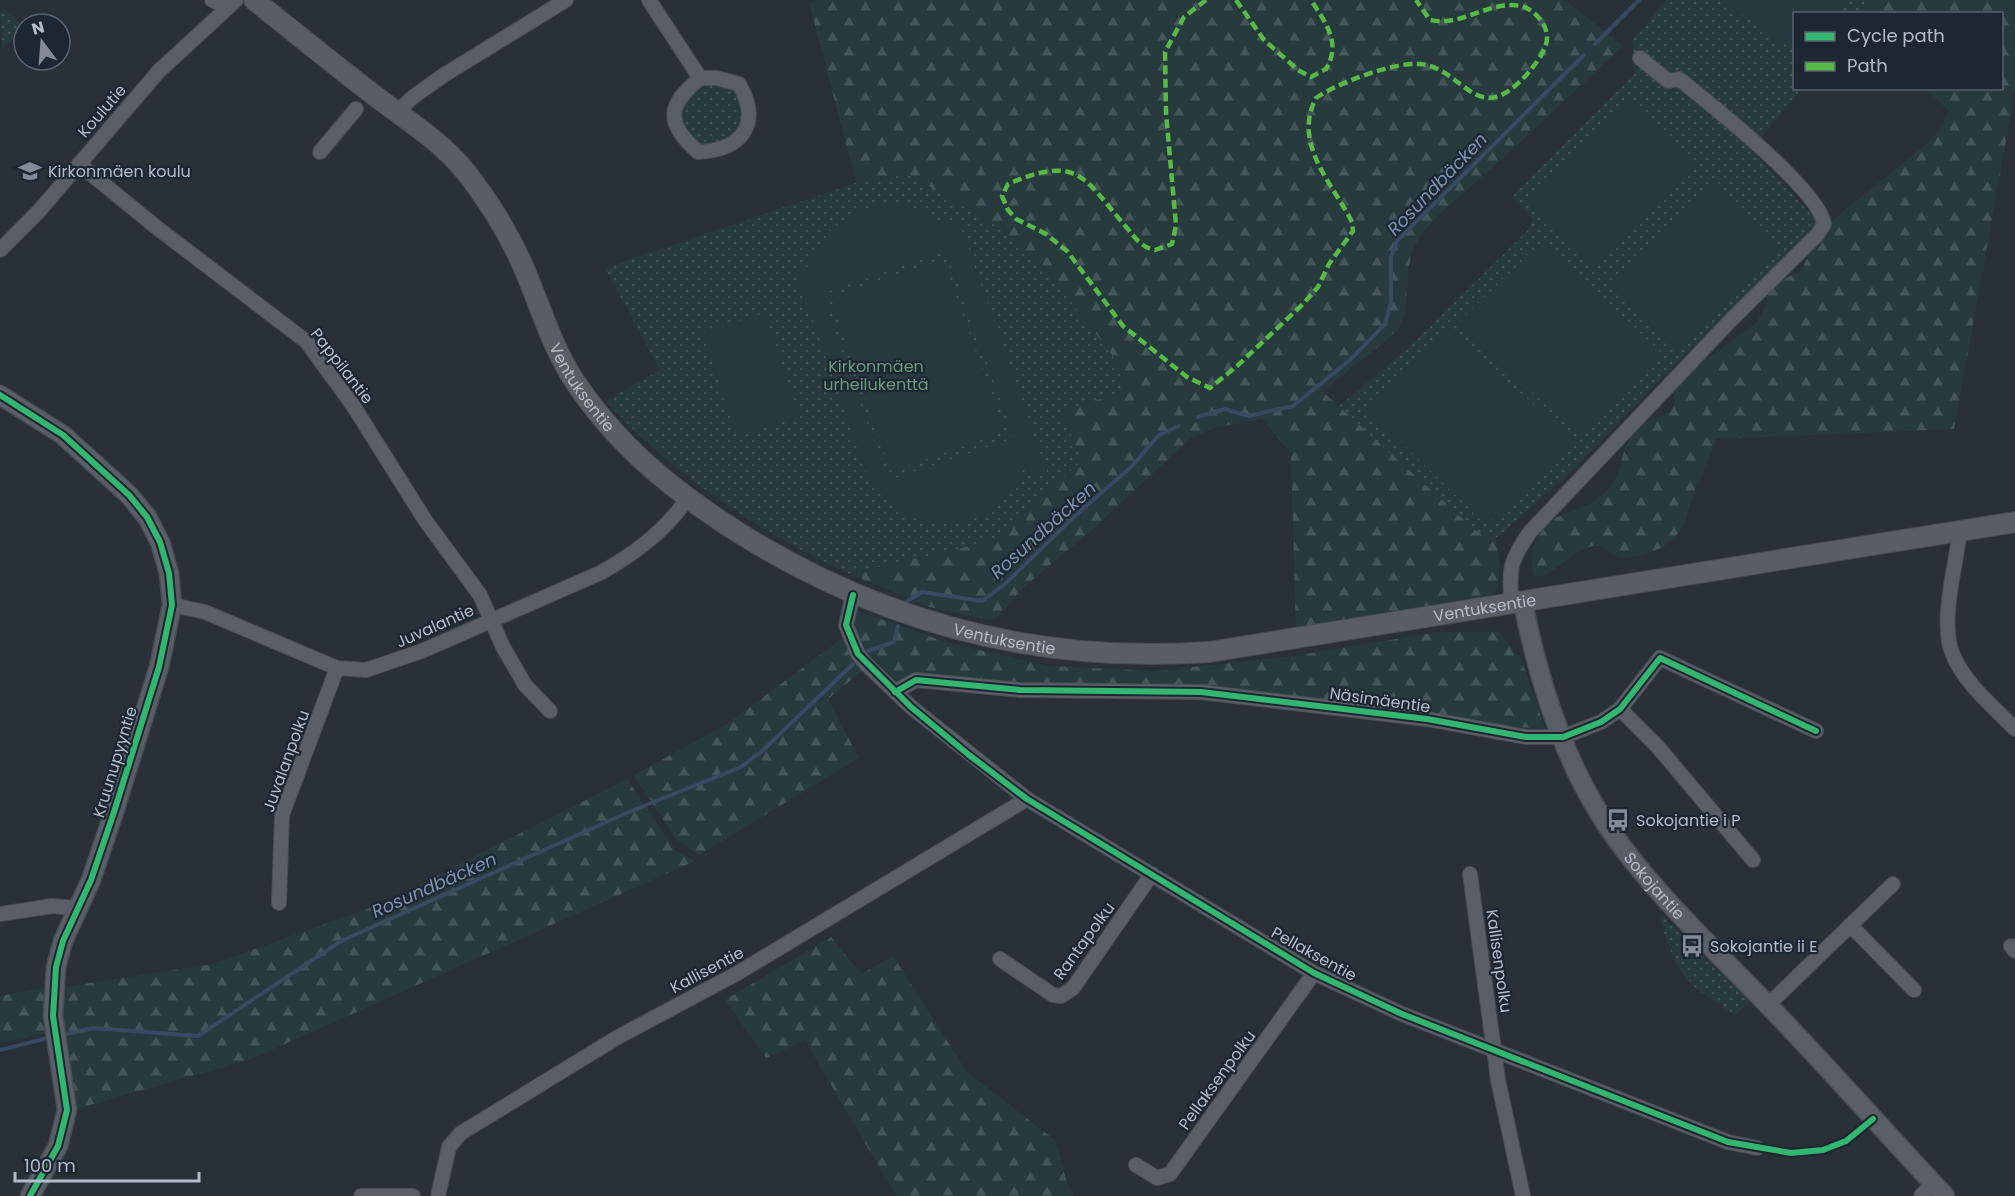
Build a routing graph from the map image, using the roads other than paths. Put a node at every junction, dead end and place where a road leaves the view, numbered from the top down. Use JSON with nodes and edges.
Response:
{"nodes":[{"id":1,"x":212,"y":0,"type":"edge"},
{"id":2,"x":254,"y":0,"type":"edge"},
{"id":3,"x":566,"y":0,"type":"edge"},
{"id":4,"x":649,"y":0,"type":"edge"},
{"id":5,"x":232,"y":4,"type":"edge"},
{"id":6,"x":1640,"y":58,"type":"dead end"},
{"id":7,"x":700,"y":78,"type":"junction"},
{"id":8,"x":356,"y":109,"type":"dead end"},
{"id":9,"x":397,"y":112,"type":"junction"},
{"id":10,"x":320,"y":152,"type":"dead end"},
{"id":11,"x":79,"y":164,"type":"junction"},
{"id":12,"x":0,"y":249,"type":"edge"},
{"id":13,"x":0,"y":395,"type":"edge"},
{"id":14,"x":687,"y":499,"type":"junction"},
{"id":15,"x":2015,"y":522,"type":"edge"},
{"id":16,"x":1960,"y":531,"type":"junction"},
{"id":17,"x":853,"y":595,"type":"junction"},
{"id":18,"x":1518,"y":604,"type":"junction"},
{"id":19,"x":172,"y":605,"type":"junction"},
{"id":20,"x":491,"y":619,"type":"junction"},
{"id":21,"x":336,"y":668,"type":"junction"},
{"id":22,"x":895,"y":692,"type":"junction"},
{"id":23,"x":1620,"y":709,"type":"junction"},
{"id":24,"x":550,"y":711,"type":"dead end"},
{"id":25,"x":2015,"y":729,"type":"edge"},
{"id":26,"x":1816,"y":731,"type":"dead end"},
{"id":27,"x":1563,"y":737,"type":"junction"},
{"id":28,"x":1027,"y":799,"type":"junction"},
{"id":29,"x":1753,"y":860,"type":"dead end"},
{"id":30,"x":1152,"y":874,"type":"junction"},
{"id":31,"x":1470,"y":874,"type":"dead end"},
{"id":32,"x":1893,"y":884,"type":"dead end"},
{"id":33,"x":279,"y":903,"type":"dead end"},
{"id":34,"x":77,"y":908,"type":"junction"},
{"id":35,"x":0,"y":914,"type":"edge"},
{"id":36,"x":1850,"y":925,"type":"junction"},
{"id":37,"x":1000,"y":959,"type":"dead end"},
{"id":38,"x":1314,"y":973,"type":"junction"},
{"id":39,"x":1914,"y":990,"type":"dead end"},
{"id":40,"x":1768,"y":1005,"type":"junction"},
{"id":41,"x":1495,"y":1052,"type":"junction"},
{"id":42,"x":1757,"y":1148,"type":"dead end"},
{"id":43,"x":1136,"y":1165,"type":"dead end"},
{"id":44,"x":1933,"y":1192,"type":"edge"},
{"id":45,"x":30,"y":1196,"type":"edge"},
{"id":46,"x":361,"y":1196,"type":"edge"},
{"id":47,"x":413,"y":1196,"type":"edge"},
{"id":48,"x":438,"y":1196,"type":"edge"},
{"id":49,"x":1523,"y":1196,"type":"edge"}],
"edges":[{"from":1,"to":5,"type":"street"},
{"from":2,"to":9,"type":"main road","name":"Ventuksentie"},
{"from":3,"to":9,"type":"street"},
{"from":4,"to":7,"type":"street"},
{"from":5,"to":11,"type":"street","name":"Koulutie"},
{"from":6,"to":18,"type":"street"},
{"from":7,"to":7,"type":"street"},
{"from":8,"to":10,"type":"street"},
{"from":9,"to":14,"type":"main road","name":"Ventuksentie"},
{"from":11,"to":12,"type":"street","name":"Koulutie"},
{"from":11,"to":20,"type":"street","name":"Pappilantie"},
{"from":13,"to":19,"type":"street","name":"Kruunupyyntie"},
{"from":14,"to":17,"type":"main road","name":"Ventuksentie"},
{"from":14,"to":20,"type":"street","name":"Juvalantie"},
{"from":15,"to":16,"type":"main road","name":"Ventuksentie"},
{"from":16,"to":18,"type":"main road","name":"Ventuksentie"},
{"from":16,"to":25,"type":"street"},
{"from":17,"to":18,"type":"main road","name":"Ventuksentie"},
{"from":17,"to":22,"type":"street","name":"Pellaksentie"},
{"from":18,"to":27,"type":"street","name":"Sokojantie"},
{"from":19,"to":21,"type":"street","name":"Juvalantie"},
{"from":19,"to":34,"type":"street","name":"Kruunupyyntie"},
{"from":20,"to":21,"type":"street","name":"Juvalantie"},
{"from":20,"to":24,"type":"street","name":"Pappilantie"},
{"from":21,"to":33,"type":"street","name":"Juvalanpolku"},
{"from":22,"to":27,"type":"street","name":"Näsimäentie"},
{"from":22,"to":28,"type":"street","name":"Pellaksentie"},
{"from":23,"to":26,"type":"street","name":"Näsimäentie"},
{"from":23,"to":27,"type":"street","name":"Näsimäentie"},
{"from":23,"to":29,"type":"street"},
{"from":27,"to":40,"type":"street","name":"Sokojantie"},
{"from":28,"to":30,"type":"street","name":"Pellaksentie"},
{"from":28,"to":48,"type":"street","name":"Kallisentie"},
{"from":30,"to":37,"type":"street","name":"Rantapolku"},
{"from":30,"to":38,"type":"street","name":"Pellaksentie"},
{"from":31,"to":41,"type":"street","name":"Kallisenpolku"},
{"from":32,"to":36,"type":"street"},
{"from":34,"to":35,"type":"street"},
{"from":34,"to":45,"type":"street","name":"Kruunupyyntie"},
{"from":36,"to":39,"type":"street"},
{"from":36,"to":40,"type":"street"},
{"from":38,"to":41,"type":"street","name":"Pellaksentie"},
{"from":38,"to":43,"type":"street","name":"Pellaksenpolku"},
{"from":40,"to":44,"type":"street","name":"Sokojantie"},
{"from":41,"to":42,"type":"street","name":"Pellaksentie"},
{"from":41,"to":49,"type":"street","name":"Kallisenpolku"},
{"from":46,"to":47,"type":"street"}]}
